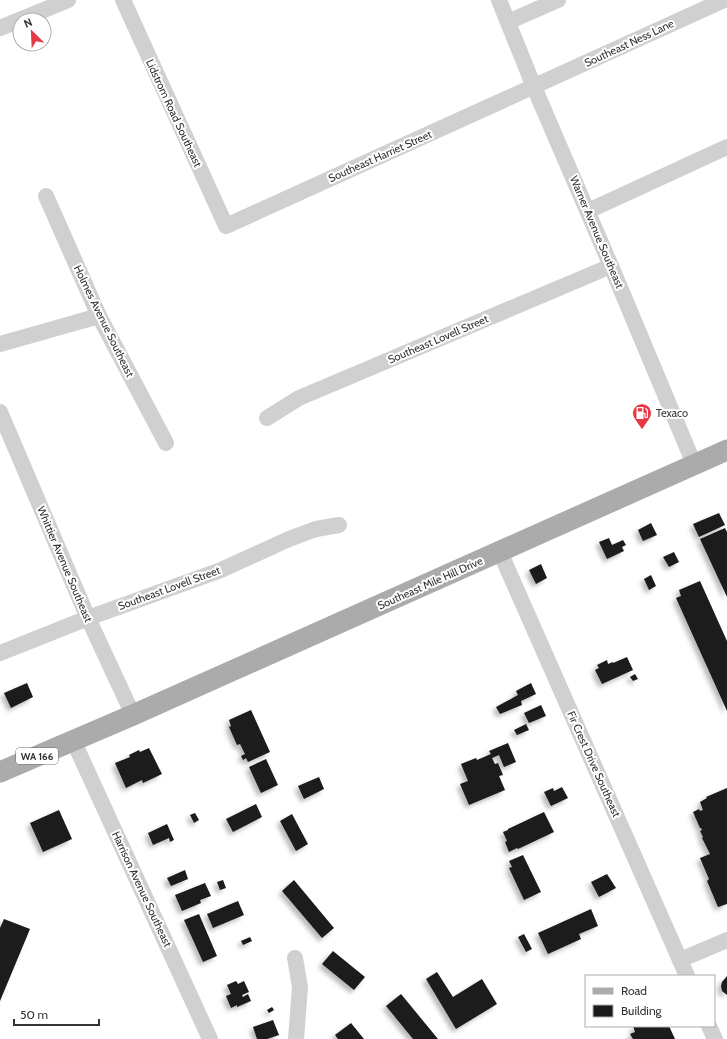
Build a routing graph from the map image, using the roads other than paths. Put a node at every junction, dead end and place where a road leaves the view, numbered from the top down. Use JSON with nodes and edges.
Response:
{"nodes":[{"id":1,"x":68,"y":0,"type":"edge"},
{"id":2,"x":123,"y":0,"type":"edge"},
{"id":3,"x":499,"y":0,"type":"edge"},
{"id":4,"x":558,"y":0,"type":"edge"},
{"id":5,"x":724,"y":0,"type":"edge"},
{"id":6,"x":508,"y":22,"type":"junction"},
{"id":7,"x":0,"y":28,"type":"edge"},
{"id":8,"x":534,"y":87,"type":"junction"},
{"id":9,"x":727,"y":147,"type":"edge"},
{"id":10,"x":46,"y":196,"type":"dead end"},
{"id":11,"x":588,"y":211,"type":"junction"},
{"id":12,"x":226,"y":226,"type":"joint"},
{"id":13,"x":611,"y":266,"type":"junction"},
{"id":14,"x":99,"y":316,"type":"junction"},
{"id":15,"x":0,"y":344,"type":"edge"},
{"id":16,"x":0,"y":412,"type":"edge"},
{"id":17,"x":267,"y":418,"type":"dead end"},
{"id":18,"x":166,"y":443,"type":"dead end"},
{"id":19,"x":727,"y":450,"type":"edge"},
{"id":20,"x":694,"y":464,"type":"junction"},
{"id":21,"x":339,"y":525,"type":"dead end"},
{"id":22,"x":500,"y":552,"type":"junction"},
{"id":23,"x":88,"y":618,"type":"junction"},
{"id":24,"x":0,"y":653,"type":"edge"},
{"id":25,"x":133,"y":715,"type":"junction"},
{"id":26,"x":74,"y":740,"type":"junction"},
{"id":27,"x":0,"y":772,"type":"edge"},
{"id":28,"x":727,"y":940,"type":"edge"},
{"id":29,"x":295,"y":958,"type":"dead end"},
{"id":30,"x":680,"y":960,"type":"junction"},
{"id":31,"x":687,"y":975,"type":"edge"},
{"id":32,"x":709,"y":1027,"type":"edge"},
{"id":33,"x":210,"y":1039,"type":"edge"},
{"id":34,"x":296,"y":1039,"type":"edge"},
{"id":35,"x":715,"y":1039,"type":"edge"}],
"edges":[{"from":1,"to":7,"type":"street"},
{"from":2,"to":12,"type":"street","name":"Lidstrom Road Southeast"},
{"from":3,"to":6,"type":"street","name":"Warner Avenue Southeast"},
{"from":4,"to":6,"type":"street"},
{"from":5,"to":8,"type":"street","name":"Southeast Ness Lane"},
{"from":6,"to":8,"type":"street","name":"Warner Avenue Southeast"},
{"from":8,"to":11,"type":"street","name":"Warner Avenue Southeast"},
{"from":8,"to":12,"type":"street","name":"Southeast Harriet Street"},
{"from":9,"to":11,"type":"street"},
{"from":10,"to":14,"type":"street","name":"Holmes Avenue Southeast"},
{"from":11,"to":13,"type":"street","name":"Warner Avenue Southeast"},
{"from":13,"to":17,"type":"street","name":"Southeast Lovell Street"},
{"from":13,"to":20,"type":"street","name":"Warner Avenue Southeast"},
{"from":14,"to":15,"type":"street"},
{"from":14,"to":18,"type":"street","name":"Holmes Avenue Southeast"},
{"from":16,"to":23,"type":"street","name":"Whittier Avenue Southeast"},
{"from":19,"to":20,"type":"main road","name":"Southeast Mile Hill Drive"},
{"from":20,"to":22,"type":"main road","name":"Southeast Mile Hill Drive"},
{"from":21,"to":23,"type":"street","name":"Southeast Lovell Street"},
{"from":22,"to":25,"type":"main road","name":"Southeast Mile Hill Drive"},
{"from":22,"to":30,"type":"street","name":"Fir Crest Drive Southeast"},
{"from":23,"to":24,"type":"street","name":"Southeast Lovell Street"},
{"from":23,"to":25,"type":"street","name":"Whittier Avenue Southeast"},
{"from":25,"to":26,"type":"main road","number":"WA 166"},
{"from":26,"to":27,"type":"main road","number":"WA 166"},
{"from":26,"to":33,"type":"street","name":"Harrison Avenue Southeast"},
{"from":28,"to":30,"type":"street"},
{"from":29,"to":34,"type":"street"},
{"from":30,"to":31,"type":"street","name":"Fir Crest Drive Southeast"},
{"from":32,"to":35,"type":"street"}]}
